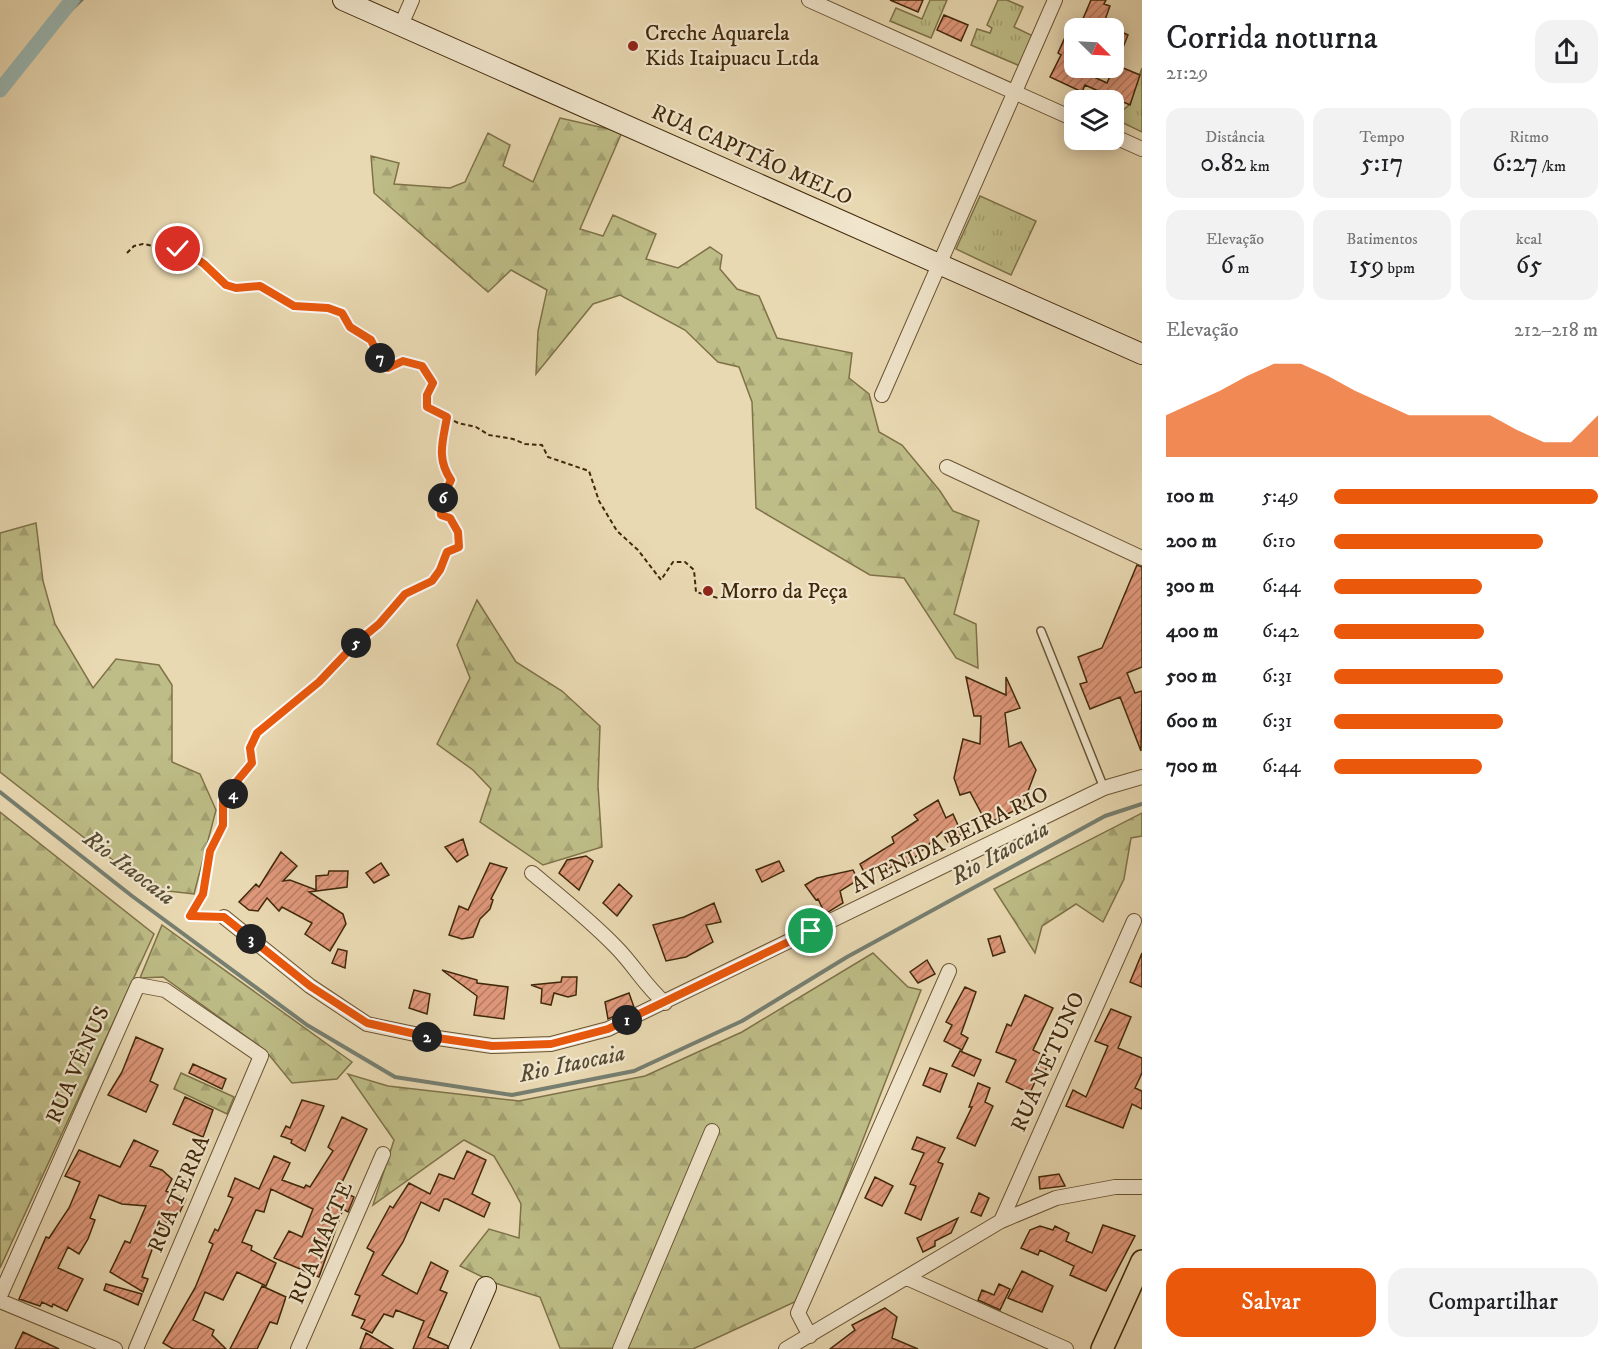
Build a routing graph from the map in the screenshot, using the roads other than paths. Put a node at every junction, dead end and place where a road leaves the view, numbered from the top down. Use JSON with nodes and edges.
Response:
{"nodes":[{"id":1,"x":343,"y":0,"type":"edge"},
{"id":2,"x":412,"y":0,"type":"edge"},
{"id":3,"x":809,"y":0,"type":"edge"},
{"id":4,"x":1055,"y":0,"type":"edge"},
{"id":5,"x":401,"y":25,"type":"junction"},
{"id":6,"x":1015,"y":92,"type":"junction"},
{"id":7,"x":1064,"y":114,"type":"edge"},
{"id":8,"x":1124,"y":141,"type":"edge"},
{"id":9,"x":1142,"y":150,"type":"edge"},
{"id":10,"x":940,"y":264,"type":"junction"},
{"id":11,"x":1142,"y":354,"type":"edge"},
{"id":12,"x":882,"y":396,"type":"dead end"},
{"id":13,"x":947,"y":467,"type":"dead end"},
{"id":14,"x":1142,"y":558,"type":"edge"},
{"id":15,"x":1041,"y":631,"type":"dead end"},
{"id":16,"x":1142,"y":777,"type":"edge"},
{"id":17,"x":1104,"y":788,"type":"junction"},
{"id":18,"x":532,"y":873,"type":"dead end"},
{"id":19,"x":224,"y":917,"type":"road end"},
{"id":20,"x":1134,"y":921,"type":"dead end"},
{"id":21,"x":949,"y":971,"type":"dead end"},
{"id":22,"x":665,"y":1003,"type":"junction"},
{"id":23,"x":261,"y":1056,"type":"joint"},
{"id":24,"x":712,"y":1131,"type":"dead end"},
{"id":25,"x":383,"y":1154,"type":"dead end"},
{"id":26,"x":1142,"y":1186,"type":"edge"},
{"id":27,"x":1001,"y":1221,"type":"junction"},
{"id":28,"x":1142,"y":1261,"type":"edge"},
{"id":29,"x":907,"y":1278,"type":"junction"},
{"id":30,"x":486,"y":1287,"type":"dead end"},
{"id":31,"x":0,"y":1296,"type":"edge"},
{"id":32,"x":0,"y":1301,"type":"edge"},
{"id":33,"x":810,"y":1336,"type":"junction"},
{"id":34,"x":115,"y":1349,"type":"edge"},
{"id":35,"x":136,"y":1349,"type":"edge"},
{"id":36,"x":298,"y":1349,"type":"edge"},
{"id":37,"x":459,"y":1349,"type":"edge"},
{"id":38,"x":620,"y":1349,"type":"edge"},
{"id":39,"x":786,"y":1349,"type":"edge"},
{"id":40,"x":1066,"y":1349,"type":"edge"},
{"id":41,"x":1102,"y":1349,"type":"edge"}],
"edges":[{"from":1,"to":5,"type":"main road","name":"RUA CAPITÃO MELO"},
{"from":2,"to":5,"type":"street"},
{"from":3,"to":6,"type":"street"},
{"from":4,"to":6,"type":"street"},
{"from":5,"to":10,"type":"main road","name":"RUA CAPITÃO MELO"},
{"from":6,"to":7,"type":"street"},
{"from":6,"to":10,"type":"street"},
{"from":8,"to":9,"type":"street"},
{"from":10,"to":11,"type":"main road","name":"RUA CAPITÃO MELO"},
{"from":10,"to":12,"type":"street"},
{"from":13,"to":14,"type":"street"},
{"from":15,"to":17,"type":"lane"},
{"from":16,"to":17,"type":"street","name":"AVENIDA BEIRA RIO"},
{"from":17,"to":22,"type":"street","name":"AVENIDA BEIRA RIO"},
{"from":18,"to":22,"type":"street"},
{"from":19,"to":22,"type":"street","name":"AVENIDA BEIRA RIO"},
{"from":20,"to":27,"type":"street","name":"RUA NETUNO"},
{"from":21,"to":33,"type":"street"},
{"from":23,"to":31,"type":"street","name":"RUA VÊNUS"},
{"from":23,"to":35,"type":"street","name":"RUA TERRA"},
{"from":24,"to":38,"type":"street"},
{"from":25,"to":36,"type":"street","name":"RUA MARTE"},
{"from":26,"to":27,"type":"street"},
{"from":27,"to":29,"type":"street"},
{"from":28,"to":41,"type":"main road"},
{"from":29,"to":33,"type":"street"},
{"from":29,"to":40,"type":"street"},
{"from":30,"to":37,"type":"main road"},
{"from":32,"to":34,"type":"street"},
{"from":33,"to":39,"type":"street"}]}
